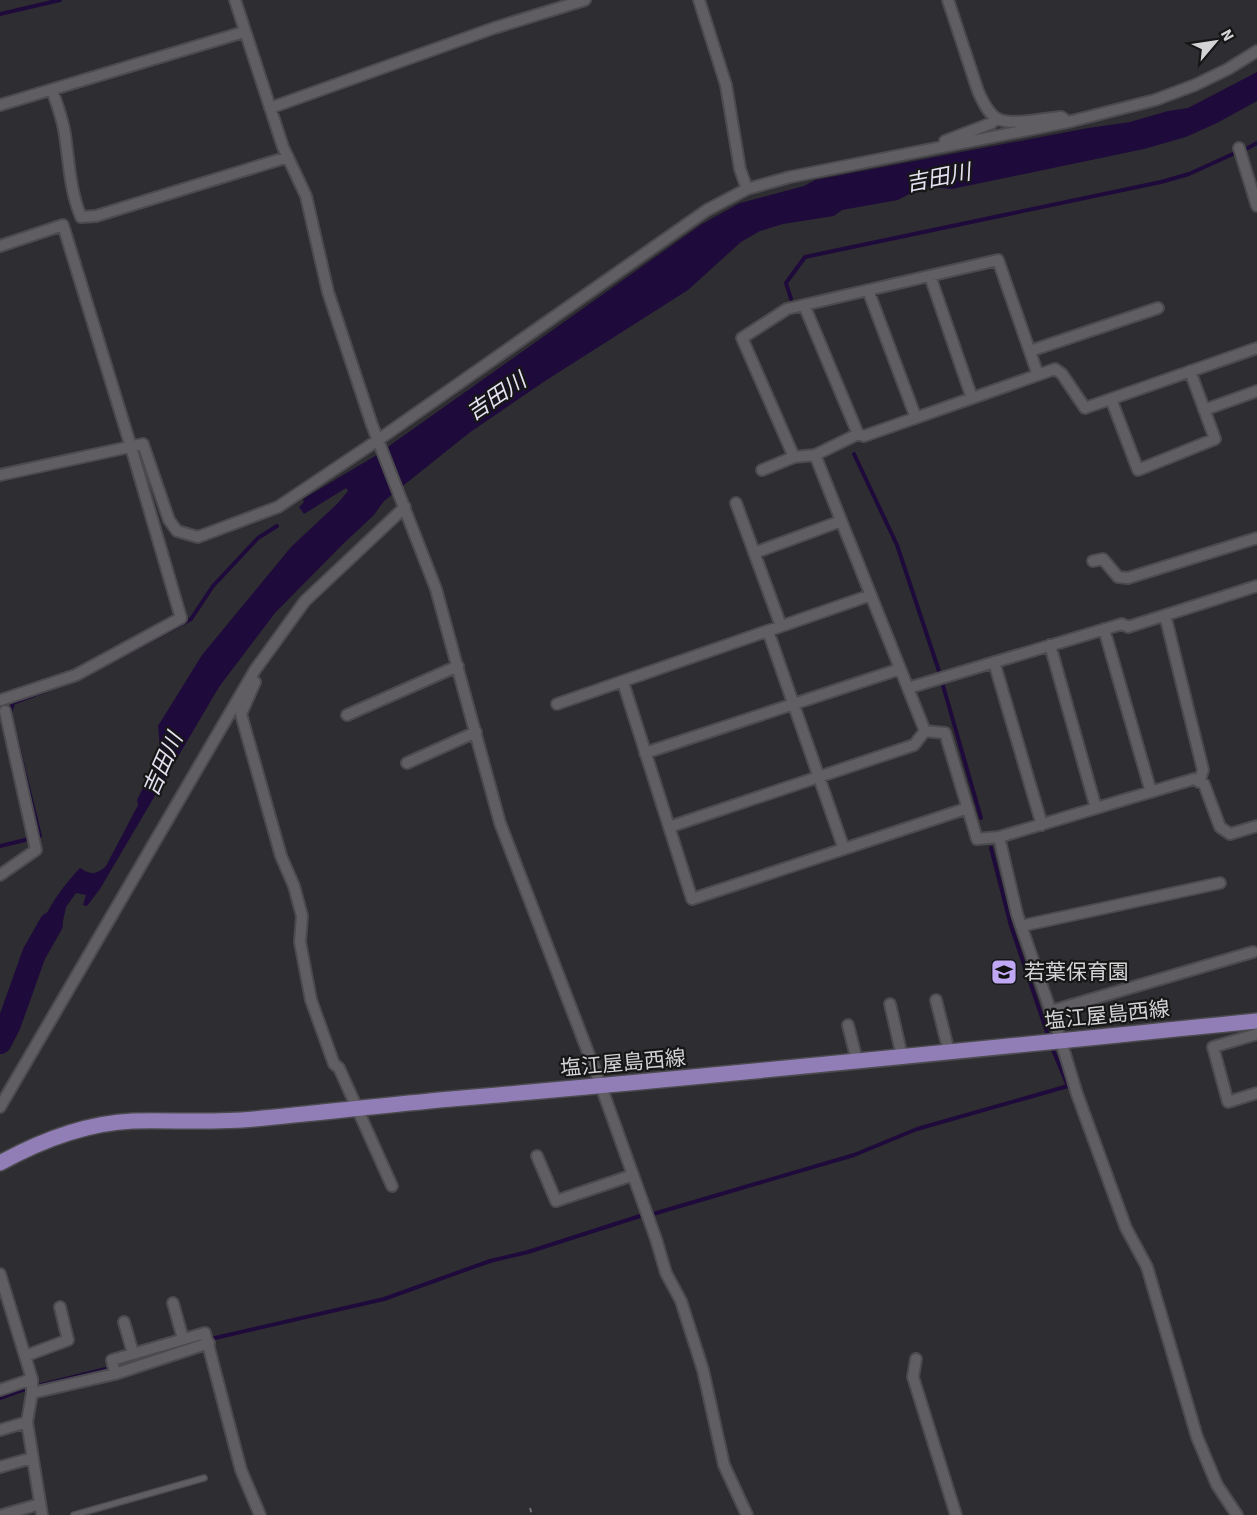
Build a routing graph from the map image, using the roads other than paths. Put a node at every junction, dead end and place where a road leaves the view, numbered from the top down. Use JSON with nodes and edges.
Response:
{"nodes":[{"id":1,"x":235,"y":0,"type":"edge"},
{"id":2,"x":585,"y":0,"type":"edge"},
{"id":3,"x":699,"y":0,"type":"edge"},
{"id":4,"x":948,"y":0,"type":"edge"},
{"id":5,"x":244,"y":32,"type":"junction"},
{"id":6,"x":1257,"y":51,"type":"edge"},
{"id":7,"x":52,"y":90,"type":"junction"},
{"id":8,"x":0,"y":105,"type":"edge"},
{"id":9,"x":270,"y":108,"type":"junction"},
{"id":10,"x":996,"y":118,"type":"junction"},
{"id":11,"x":1068,"y":122,"type":"junction"},
{"id":12,"x":932,"y":148,"type":"junction"},
{"id":13,"x":1239,"y":148,"type":"dead end"},
{"id":14,"x":288,"y":157,"type":"junction"},
{"id":15,"x":747,"y":189,"type":"junction"},
{"id":16,"x":1257,"y":206,"type":"edge"},
{"id":17,"x":0,"y":246,"type":"edge"},
{"id":18,"x":930,"y":276,"type":"junction"},
{"id":19,"x":868,"y":290,"type":"junction"},
{"id":20,"x":804,"y":305,"type":"junction"},
{"id":21,"x":1158,"y":308,"type":"dead end"},
{"id":22,"x":1257,"y":348,"type":"edge"},
{"id":23,"x":1030,"y":351,"type":"junction"},
{"id":24,"x":1190,"y":371,"type":"junction"},
{"id":25,"x":1038,"y":375,"type":"junction"},
{"id":26,"x":1257,"y":391,"type":"edge"},
{"id":27,"x":972,"y":398,"type":"junction"},
{"id":28,"x":1111,"y":399,"type":"junction"},
{"id":29,"x":1204,"y":410,"type":"junction"},
{"id":30,"x":916,"y":418,"type":"junction"},
{"id":31,"x":858,"y":434,"type":"junction"},
{"id":32,"x":379,"y":443,"type":"junction"},
{"id":33,"x":131,"y":447,"type":"junction"},
{"id":34,"x":815,"y":455,"type":"junction"},
{"id":35,"x":794,"y":458,"type":"junction"},
{"id":36,"x":762,"y":470,"type":"dead end"},
{"id":37,"x":0,"y":475,"type":"edge"},
{"id":38,"x":403,"y":502,"type":"junction"},
{"id":39,"x":736,"y":503,"type":"dead end"},
{"id":40,"x":841,"y":521,"type":"junction"},
{"id":41,"x":1257,"y":538,"type":"edge"},
{"id":42,"x":754,"y":553,"type":"junction"},
{"id":43,"x":1093,"y":561,"type":"dead end"},
{"id":44,"x":1257,"y":586,"type":"edge"},
{"id":45,"x":871,"y":595,"type":"junction"},
{"id":46,"x":1165,"y":615,"type":"junction"},
{"id":47,"x":781,"y":626,"type":"junction"},
{"id":48,"x":1104,"y":629,"type":"junction"},
{"id":49,"x":768,"y":631,"type":"junction"},
{"id":50,"x":1050,"y":645,"type":"junction"},
{"id":51,"x":994,"y":662,"type":"junction"},
{"id":52,"x":458,"y":666,"type":"junction"},
{"id":53,"x":900,"y":669,"type":"junction"},
{"id":54,"x":255,"y":670,"type":"junction"},
{"id":55,"x":623,"y":682,"type":"junction"},
{"id":56,"x":908,"y":688,"type":"junction"},
{"id":57,"x":1,"y":698,"type":"edge"},
{"id":58,"x":557,"y":704,"type":"dead end"},
{"id":59,"x":793,"y":705,"type":"junction"},
{"id":60,"x":2,"y":712,"type":"edge"},
{"id":61,"x":347,"y":715,"type":"dead end"},
{"id":62,"x":476,"y":732,"type":"junction"},
{"id":63,"x":925,"y":732,"type":"junction"},
{"id":64,"x":645,"y":753,"type":"junction"},
{"id":65,"x":407,"y":763,"type":"dead end"},
{"id":66,"x":819,"y":777,"type":"junction"},
{"id":67,"x":1199,"y":782,"type":"junction"},
{"id":68,"x":1151,"y":792,"type":"junction"},
{"id":69,"x":968,"y":808,"type":"junction"},
{"id":70,"x":1096,"y":808,"type":"junction"},
{"id":71,"x":1042,"y":825,"type":"junction"},
{"id":72,"x":1257,"y":826,"type":"edge"},
{"id":73,"x":669,"y":827,"type":"junction"},
{"id":74,"x":999,"y":837,"type":"junction"},
{"id":75,"x":844,"y":849,"type":"junction"},
{"id":76,"x":0,"y":875,"type":"edge"},
{"id":77,"x":1220,"y":883,"type":"dead end"},
{"id":78,"x":1021,"y":926,"type":"junction"},
{"id":79,"x":1253,"y":952,"type":"dead end"},
{"id":80,"x":936,"y":1000,"type":"dead end"},
{"id":81,"x":890,"y":1004,"type":"dead end"},
{"id":82,"x":1051,"y":1011,"type":"junction"},
{"id":83,"x":1257,"y":1021,"type":"edge"},
{"id":84,"x":848,"y":1025,"type":"dead end"},
{"id":85,"x":1257,"y":1034,"type":"edge"},
{"id":86,"x":1054,"y":1041,"type":"junction"},
{"id":87,"x":950,"y":1052,"type":"junction"},
{"id":88,"x":902,"y":1056,"type":"junction"},
{"id":89,"x":857,"y":1061,"type":"junction"},
{"id":90,"x":601,"y":1086,"type":"junction"},
{"id":91,"x":1257,"y":1093,"type":"edge"},
{"id":92,"x":0,"y":1107,"type":"edge"},
{"id":93,"x":356,"y":1107,"type":"junction"},
{"id":94,"x":537,"y":1156,"type":"dead end"},
{"id":95,"x":0,"y":1163,"type":"edge"},
{"id":96,"x":633,"y":1175,"type":"junction"},
{"id":97,"x":393,"y":1186,"type":"dead end"},
{"id":98,"x":0,"y":1274,"type":"edge"},
{"id":99,"x":173,"y":1303,"type":"dead end"},
{"id":100,"x":60,"y":1307,"type":"dead end"},
{"id":101,"x":124,"y":1322,"type":"dead end"},
{"id":102,"x":183,"y":1339,"type":"junction"},
{"id":103,"x":209,"y":1343,"type":"junction"},
{"id":104,"x":133,"y":1353,"type":"junction"},
{"id":105,"x":25,"y":1356,"type":"junction"},
{"id":106,"x":916,"y":1359,"type":"dead end"},
{"id":107,"x":116,"y":1374,"type":"junction"},
{"id":108,"x":32,"y":1387,"type":"junction"},
{"id":109,"x":0,"y":1389,"type":"edge"},
{"id":110,"x":27,"y":1422,"type":"junction"},
{"id":111,"x":0,"y":1430,"type":"edge"},
{"id":112,"x":32,"y":1458,"type":"junction"},
{"id":113,"x":0,"y":1467,"type":"edge"},
{"id":114,"x":204,"y":1478,"type":"dead end"},
{"id":115,"x":41,"y":1510,"type":"edge"},
{"id":116,"x":2,"y":1515,"type":"edge"},
{"id":117,"x":74,"y":1515,"type":"edge"},
{"id":118,"x":260,"y":1515,"type":"edge"},
{"id":119,"x":747,"y":1515,"type":"edge"},
{"id":120,"x":956,"y":1515,"type":"edge"},
{"id":121,"x":1237,"y":1515,"type":"edge"}],
"edges":[{"from":1,"to":5,"type":"street"},
{"from":2,"to":9,"type":"street"},
{"from":3,"to":15,"type":"street"},
{"from":4,"to":10,"type":"street"},
{"from":5,"to":7,"type":"street"},
{"from":5,"to":9,"type":"street"},
{"from":6,"to":11,"type":"street"},
{"from":7,"to":8,"type":"street"},
{"from":7,"to":14,"type":"street"},
{"from":9,"to":14,"type":"street"},
{"from":10,"to":11,"type":"street"},
{"from":10,"to":12,"type":"street"},
{"from":11,"to":12,"type":"street"},
{"from":12,"to":15,"type":"street"},
{"from":13,"to":16,"type":"street"},
{"from":14,"to":32,"type":"street"},
{"from":15,"to":32,"type":"street"},
{"from":17,"to":33,"type":"street"},
{"from":18,"to":19,"type":"street"},
{"from":18,"to":23,"type":"street"},
{"from":18,"to":27,"type":"street"},
{"from":19,"to":20,"type":"street"},
{"from":19,"to":30,"type":"street"},
{"from":20,"to":31,"type":"street"},
{"from":20,"to":35,"type":"street"},
{"from":21,"to":23,"type":"street"},
{"from":22,"to":24,"type":"street"},
{"from":23,"to":25,"type":"street"},
{"from":24,"to":28,"type":"street"},
{"from":24,"to":29,"type":"street"},
{"from":25,"to":27,"type":"street"},
{"from":25,"to":28,"type":"street"},
{"from":26,"to":29,"type":"street"},
{"from":27,"to":30,"type":"street"},
{"from":28,"to":29,"type":"street"},
{"from":30,"to":31,"type":"street"},
{"from":31,"to":34,"type":"street"},
{"from":32,"to":33,"type":"street"},
{"from":32,"to":38,"type":"street"},
{"from":33,"to":37,"type":"street"},
{"from":33,"to":57,"type":"street"},
{"from":34,"to":35,"type":"street"},
{"from":34,"to":40,"type":"street"},
{"from":35,"to":36,"type":"street"},
{"from":38,"to":52,"type":"street"},
{"from":38,"to":54,"type":"street"},
{"from":39,"to":42,"type":"street"},
{"from":40,"to":42,"type":"street"},
{"from":40,"to":45,"type":"street"},
{"from":41,"to":43,"type":"street"},
{"from":42,"to":47,"type":"street"},
{"from":44,"to":46,"type":"street"},
{"from":45,"to":47,"type":"street"},
{"from":45,"to":53,"type":"street"},
{"from":46,"to":48,"type":"street"},
{"from":46,"to":67,"type":"street"},
{"from":47,"to":49,"type":"street"},
{"from":48,"to":50,"type":"street"},
{"from":48,"to":68,"type":"street"},
{"from":49,"to":55,"type":"street"},
{"from":49,"to":59,"type":"street"},
{"from":50,"to":51,"type":"street"},
{"from":50,"to":70,"type":"street"},
{"from":51,"to":56,"type":"street"},
{"from":51,"to":71,"type":"street"},
{"from":52,"to":61,"type":"street"},
{"from":52,"to":62,"type":"street"},
{"from":53,"to":56,"type":"street"},
{"from":53,"to":59,"type":"street"},
{"from":54,"to":92,"type":"street"},
{"from":54,"to":93,"type":"street"},
{"from":55,"to":58,"type":"street"},
{"from":55,"to":64,"type":"street"},
{"from":56,"to":63,"type":"street"},
{"from":57,"to":60,"type":"street"},
{"from":59,"to":64,"type":"street"},
{"from":59,"to":66,"type":"street"},
{"from":60,"to":76,"type":"street"},
{"from":62,"to":65,"type":"street"},
{"from":62,"to":90,"type":"street"},
{"from":63,"to":66,"type":"street"},
{"from":63,"to":69,"type":"street"},
{"from":64,"to":73,"type":"street"},
{"from":66,"to":73,"type":"street"},
{"from":66,"to":75,"type":"street"},
{"from":67,"to":68,"type":"street"},
{"from":67,"to":72,"type":"street"},
{"from":68,"to":70,"type":"street"},
{"from":69,"to":74,"type":"street"},
{"from":69,"to":75,"type":"street"},
{"from":70,"to":71,"type":"street"},
{"from":71,"to":74,"type":"street"},
{"from":73,"to":75,"type":"street"},
{"from":74,"to":78,"type":"street"},
{"from":77,"to":78,"type":"street"},
{"from":78,"to":82,"type":"street"},
{"from":79,"to":82,"type":"street"},
{"from":80,"to":87,"type":"street"},
{"from":81,"to":88,"type":"street"},
{"from":82,"to":86,"type":"street"},
{"from":83,"to":86,"type":"main road","name":"塩江屋島西線"},
{"from":84,"to":89,"type":"street"},
{"from":85,"to":91,"type":"street"},
{"from":86,"to":87,"type":"main road","name":"塩江屋島西線"},
{"from":86,"to":121,"type":"street"},
{"from":87,"to":88,"type":"main road","name":"塩江屋島西線"},
{"from":88,"to":89,"type":"main road","name":"塩江屋島西線"},
{"from":89,"to":90,"type":"main road","name":"塩江屋島西線"},
{"from":90,"to":93,"type":"main road","name":"塩江屋島西線"},
{"from":90,"to":96,"type":"street"},
{"from":93,"to":95,"type":"main road","name":"塩江屋島西線"},
{"from":93,"to":97,"type":"street"},
{"from":94,"to":96,"type":"street"},
{"from":96,"to":119,"type":"street"},
{"from":98,"to":105,"type":"street"},
{"from":99,"to":102,"type":"street"},
{"from":100,"to":105,"type":"street"},
{"from":101,"to":104,"type":"street"},
{"from":102,"to":103,"type":"street"},
{"from":102,"to":104,"type":"street"},
{"from":103,"to":107,"type":"street"},
{"from":103,"to":118,"type":"street"},
{"from":104,"to":107,"type":"street"},
{"from":105,"to":108,"type":"street"},
{"from":106,"to":120,"type":"street"},
{"from":107,"to":108,"type":"street"},
{"from":108,"to":109,"type":"street"},
{"from":108,"to":110,"type":"street"},
{"from":110,"to":111,"type":"street"},
{"from":110,"to":112,"type":"street"},
{"from":112,"to":113,"type":"street"},
{"from":112,"to":115,"type":"street"},
{"from":114,"to":117,"type":"lane"},
{"from":115,"to":116,"type":"street"}]}
